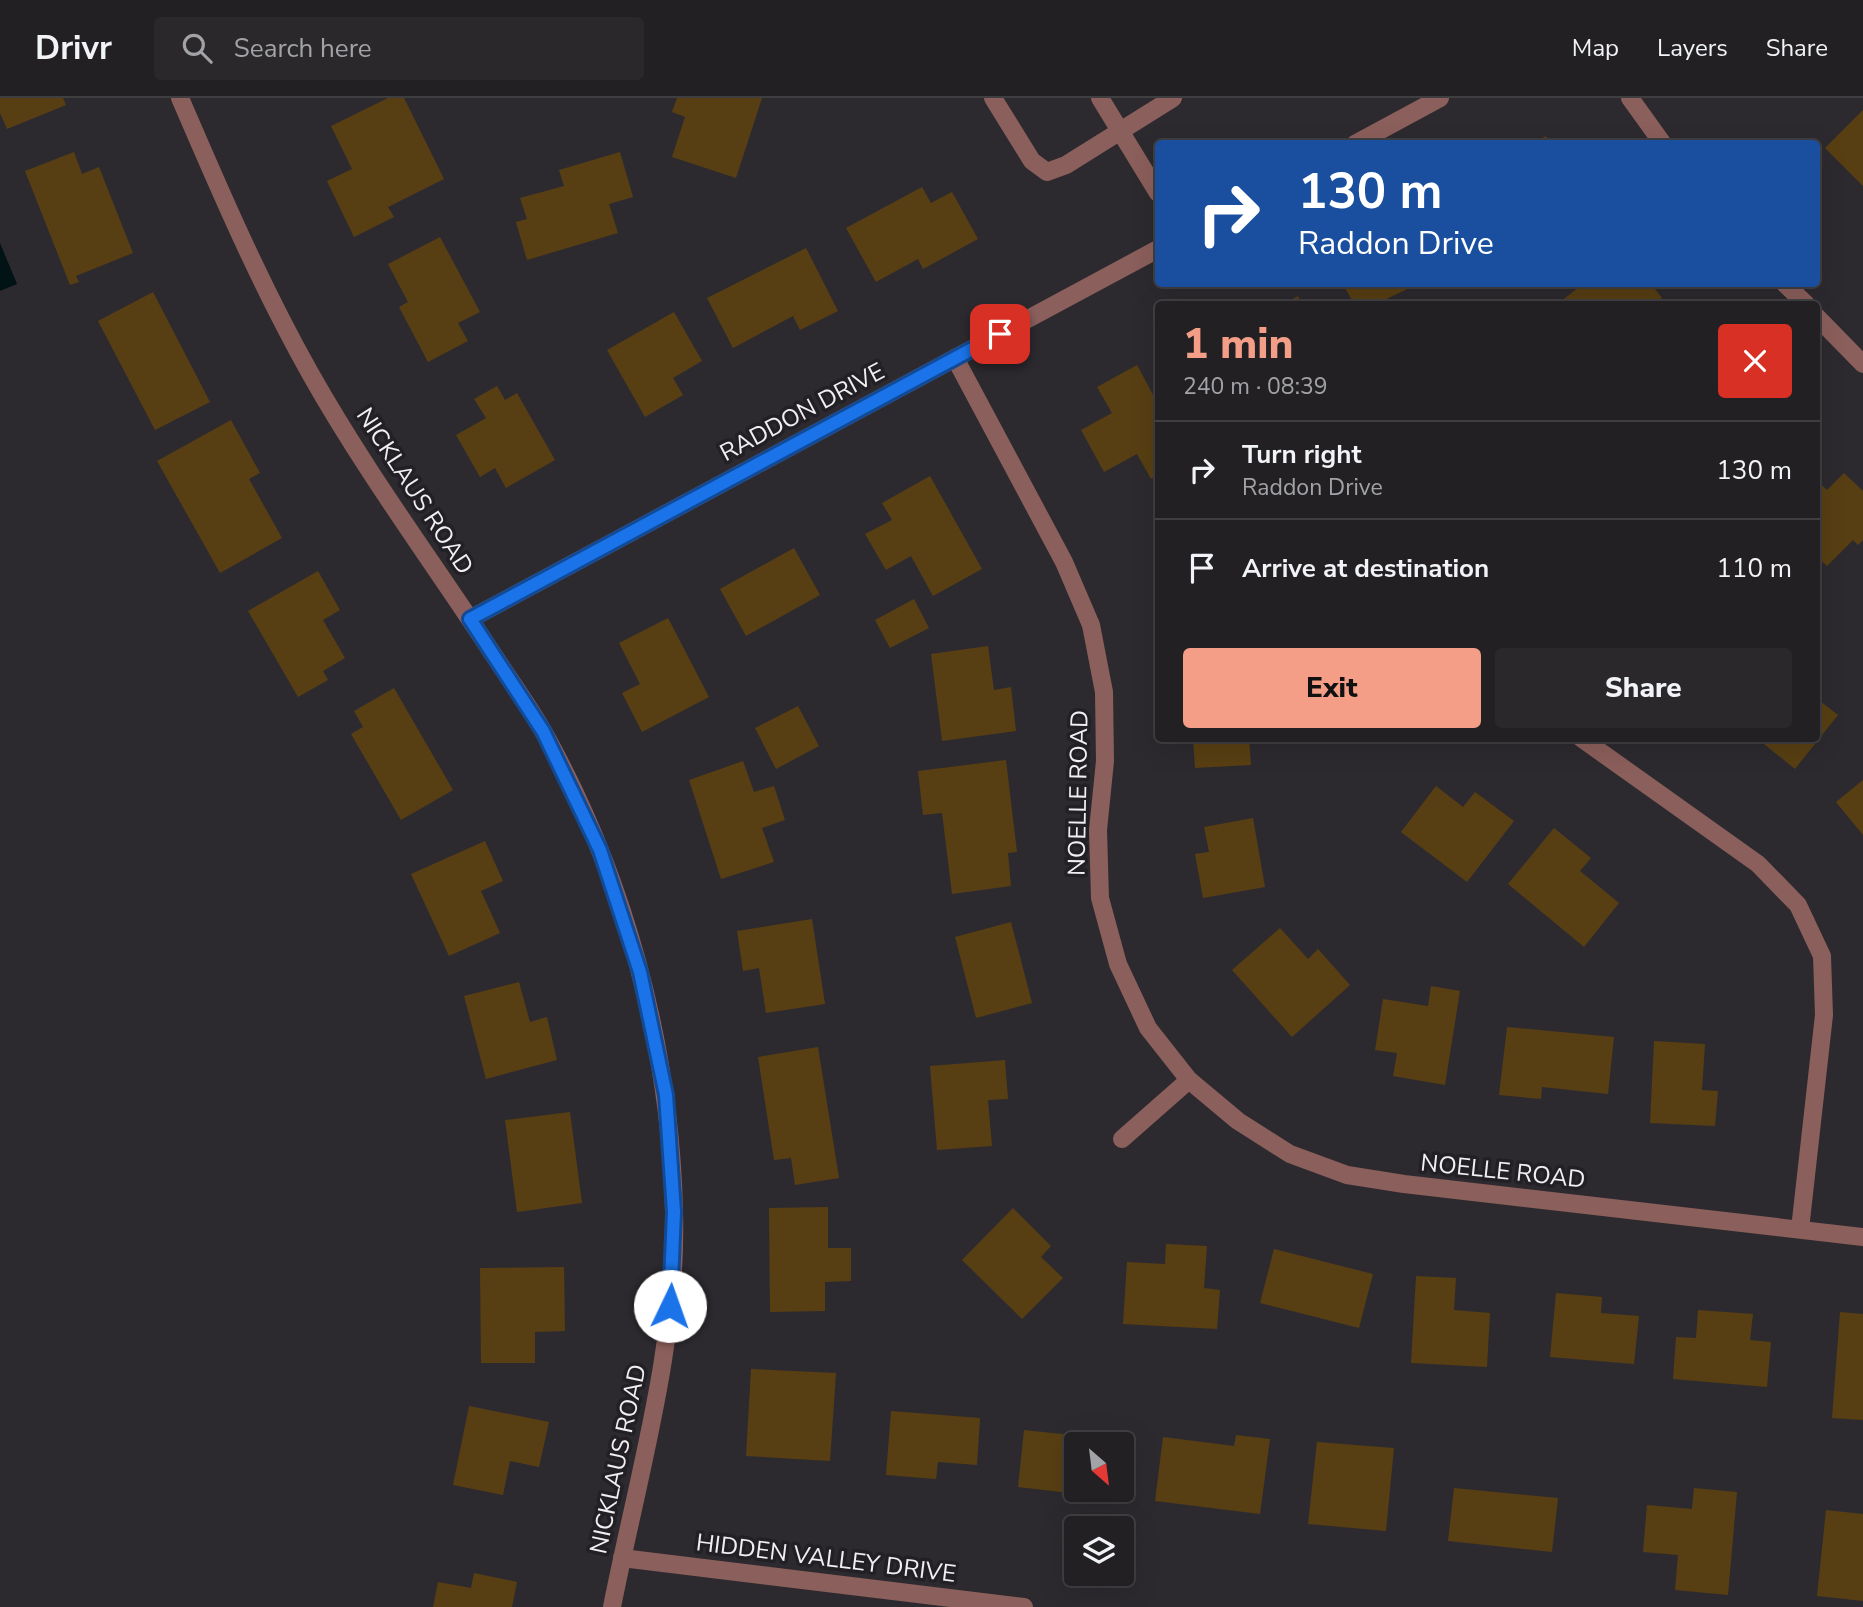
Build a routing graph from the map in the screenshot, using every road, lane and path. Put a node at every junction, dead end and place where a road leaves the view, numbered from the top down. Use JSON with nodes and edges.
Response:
{"nodes":[{"id":1,"x":180,"y":98,"type":"edge"},
{"id":2,"x":993,"y":98,"type":"edge"},
{"id":3,"x":1100,"y":98,"type":"edge"},
{"id":4,"x":1173,"y":98,"type":"edge"},
{"id":5,"x":1440,"y":98,"type":"edge"},
{"id":6,"x":1630,"y":98,"type":"edge"},
{"id":7,"x":1120,"y":131,"type":"junction"},
{"id":8,"x":1362,"y":140,"type":"edge"},
{"id":9,"x":1661,"y":140,"type":"edge"},
{"id":10,"x":1155,"y":188,"type":"edge"},
{"id":11,"x":1155,"y":251,"type":"edge"},
{"id":12,"x":1788,"y":287,"type":"edge"},
{"id":13,"x":1802,"y":301,"type":"edge"},
{"id":14,"x":1820,"y":320,"type":"edge"},
{"id":15,"x":955,"y":358,"type":"junction"},
{"id":16,"x":1863,"y":364,"type":"edge"},
{"id":17,"x":470,"y":619,"type":"junction"},
{"id":18,"x":1587,"y":742,"type":"edge"},
{"id":19,"x":1189,"y":1080,"type":"junction"},
{"id":20,"x":1122,"y":1139,"type":"dead end"},
{"id":21,"x":1800,"y":1229,"type":"junction"},
{"id":22,"x":1863,"y":1237,"type":"edge"},
{"id":23,"x":622,"y":1558,"type":"junction"},
{"id":24,"x":612,"y":1607,"type":"edge"},
{"id":25,"x":1024,"y":1607,"type":"edge"}],
"edges":[{"from":1,"to":17,"type":"street","name":"NICKLAUS ROAD"},
{"from":2,"to":7,"type":"street"},
{"from":3,"to":7,"type":"street"},
{"from":4,"to":7,"type":"street"},
{"from":5,"to":8,"type":"street"},
{"from":6,"to":9,"type":"street"},
{"from":7,"to":10,"type":"street"},
{"from":11,"to":15,"type":"street","name":"RADDON DRIVE"},
{"from":12,"to":13,"type":"street"},
{"from":14,"to":16,"type":"street"},
{"from":15,"to":17,"type":"street","name":"RADDON DRIVE"},
{"from":15,"to":19,"type":"street","name":"NOELLE ROAD"},
{"from":17,"to":23,"type":"street","name":"NICKLAUS ROAD"},
{"from":18,"to":21,"type":"street"},
{"from":19,"to":20,"type":"street"},
{"from":19,"to":21,"type":"street","name":"NOELLE ROAD"},
{"from":21,"to":22,"type":"street","name":"NOELLE ROAD"},
{"from":23,"to":24,"type":"street","name":"NICKLAUS ROAD"},
{"from":23,"to":25,"type":"street","name":"HIDDEN VALLEY DRIVE"}]}
